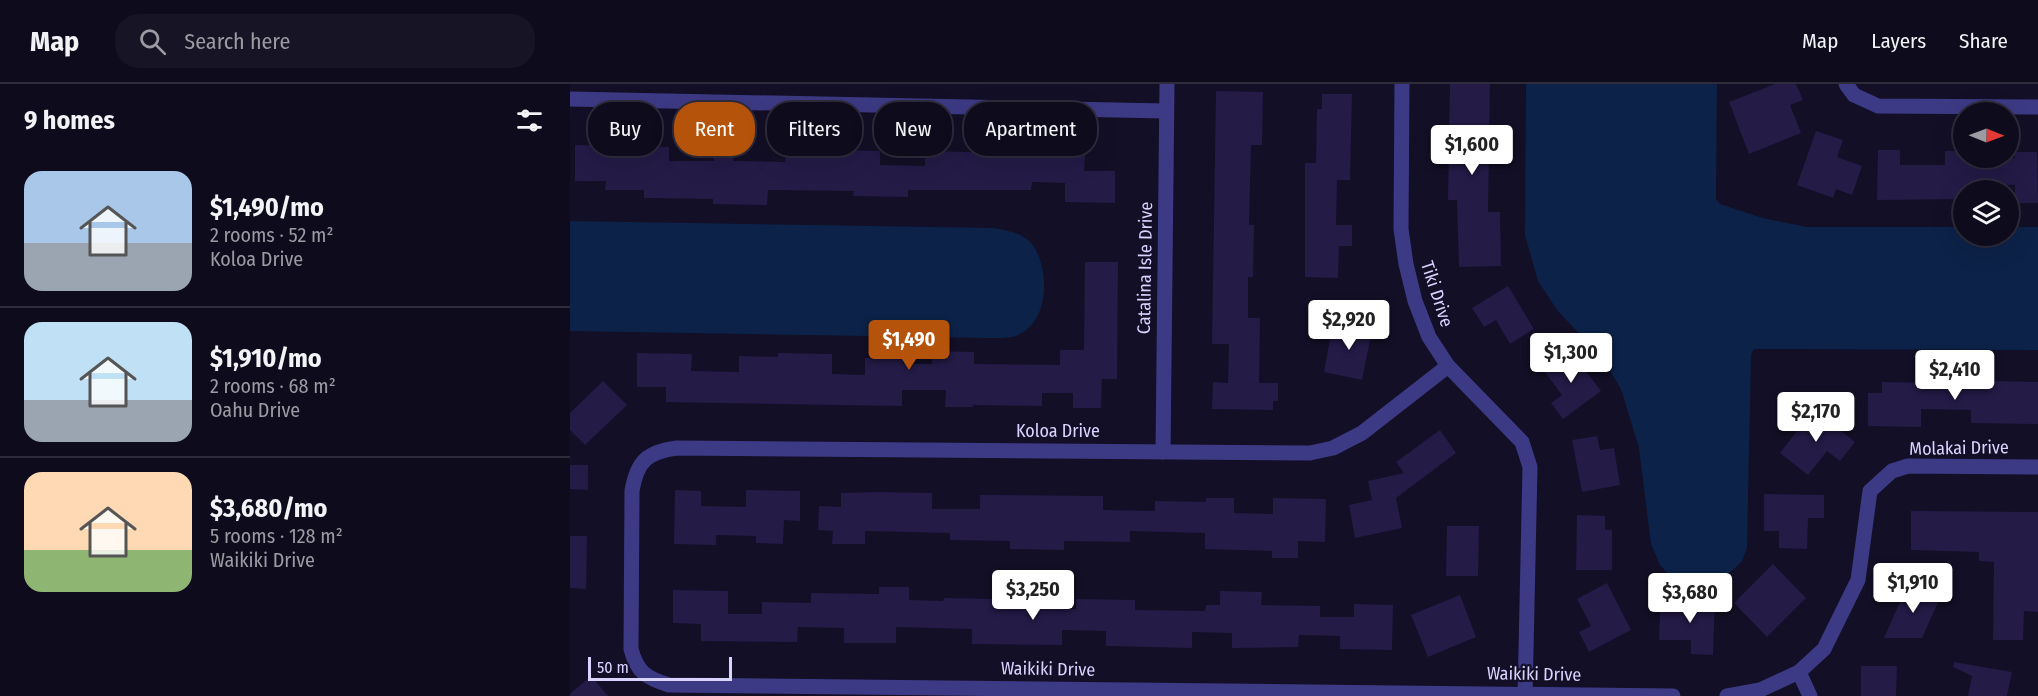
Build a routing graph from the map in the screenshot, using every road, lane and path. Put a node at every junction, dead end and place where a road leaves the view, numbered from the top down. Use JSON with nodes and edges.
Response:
{"nodes":[{"id":1,"x":1167,"y":84,"type":"edge"},
{"id":2,"x":1402,"y":84,"type":"edge"},
{"id":3,"x":1850,"y":90,"type":"edge"},
{"id":4,"x":570,"y":99,"type":"edge"},
{"id":5,"x":2038,"y":107,"type":"edge"},
{"id":6,"x":1166,"y":111,"type":"junction"},
{"id":7,"x":1448,"y":366,"type":"junction"},
{"id":8,"x":1163,"y":452,"type":"junction"},
{"id":9,"x":643,"y":460,"type":"joint"},
{"id":10,"x":2038,"y":467,"type":"edge"},
{"id":11,"x":1799,"y":672,"type":"junction"},
{"id":12,"x":1525,"y":695,"type":"edge"},
{"id":13,"x":1673,"y":696,"type":"edge"},
{"id":14,"x":1726,"y":696,"type":"edge"},
{"id":15,"x":1810,"y":696,"type":"edge"}],
"edges":[{"from":1,"to":6,"type":"street","name":"Catalina Isle Drive"},
{"from":2,"to":7,"type":"street","name":"Tiki Drive"},
{"from":3,"to":5,"type":"street"},
{"from":4,"to":6,"type":"street"},
{"from":6,"to":8,"type":"street","name":"Catalina Isle Drive"},
{"from":7,"to":8,"type":"street","name":"Koloa Drive"},
{"from":7,"to":12,"type":"street","name":"Tiki Drive"},
{"from":8,"to":9,"type":"street","name":"Koloa Drive"},
{"from":9,"to":12,"type":"street","name":"Waikiki Drive"},
{"from":10,"to":11,"type":"street","name":"Molakai Drive"},
{"from":11,"to":14,"type":"street"},
{"from":11,"to":15,"type":"street"},
{"from":12,"to":13,"type":"street","name":"Waikiki Drive"}]}
